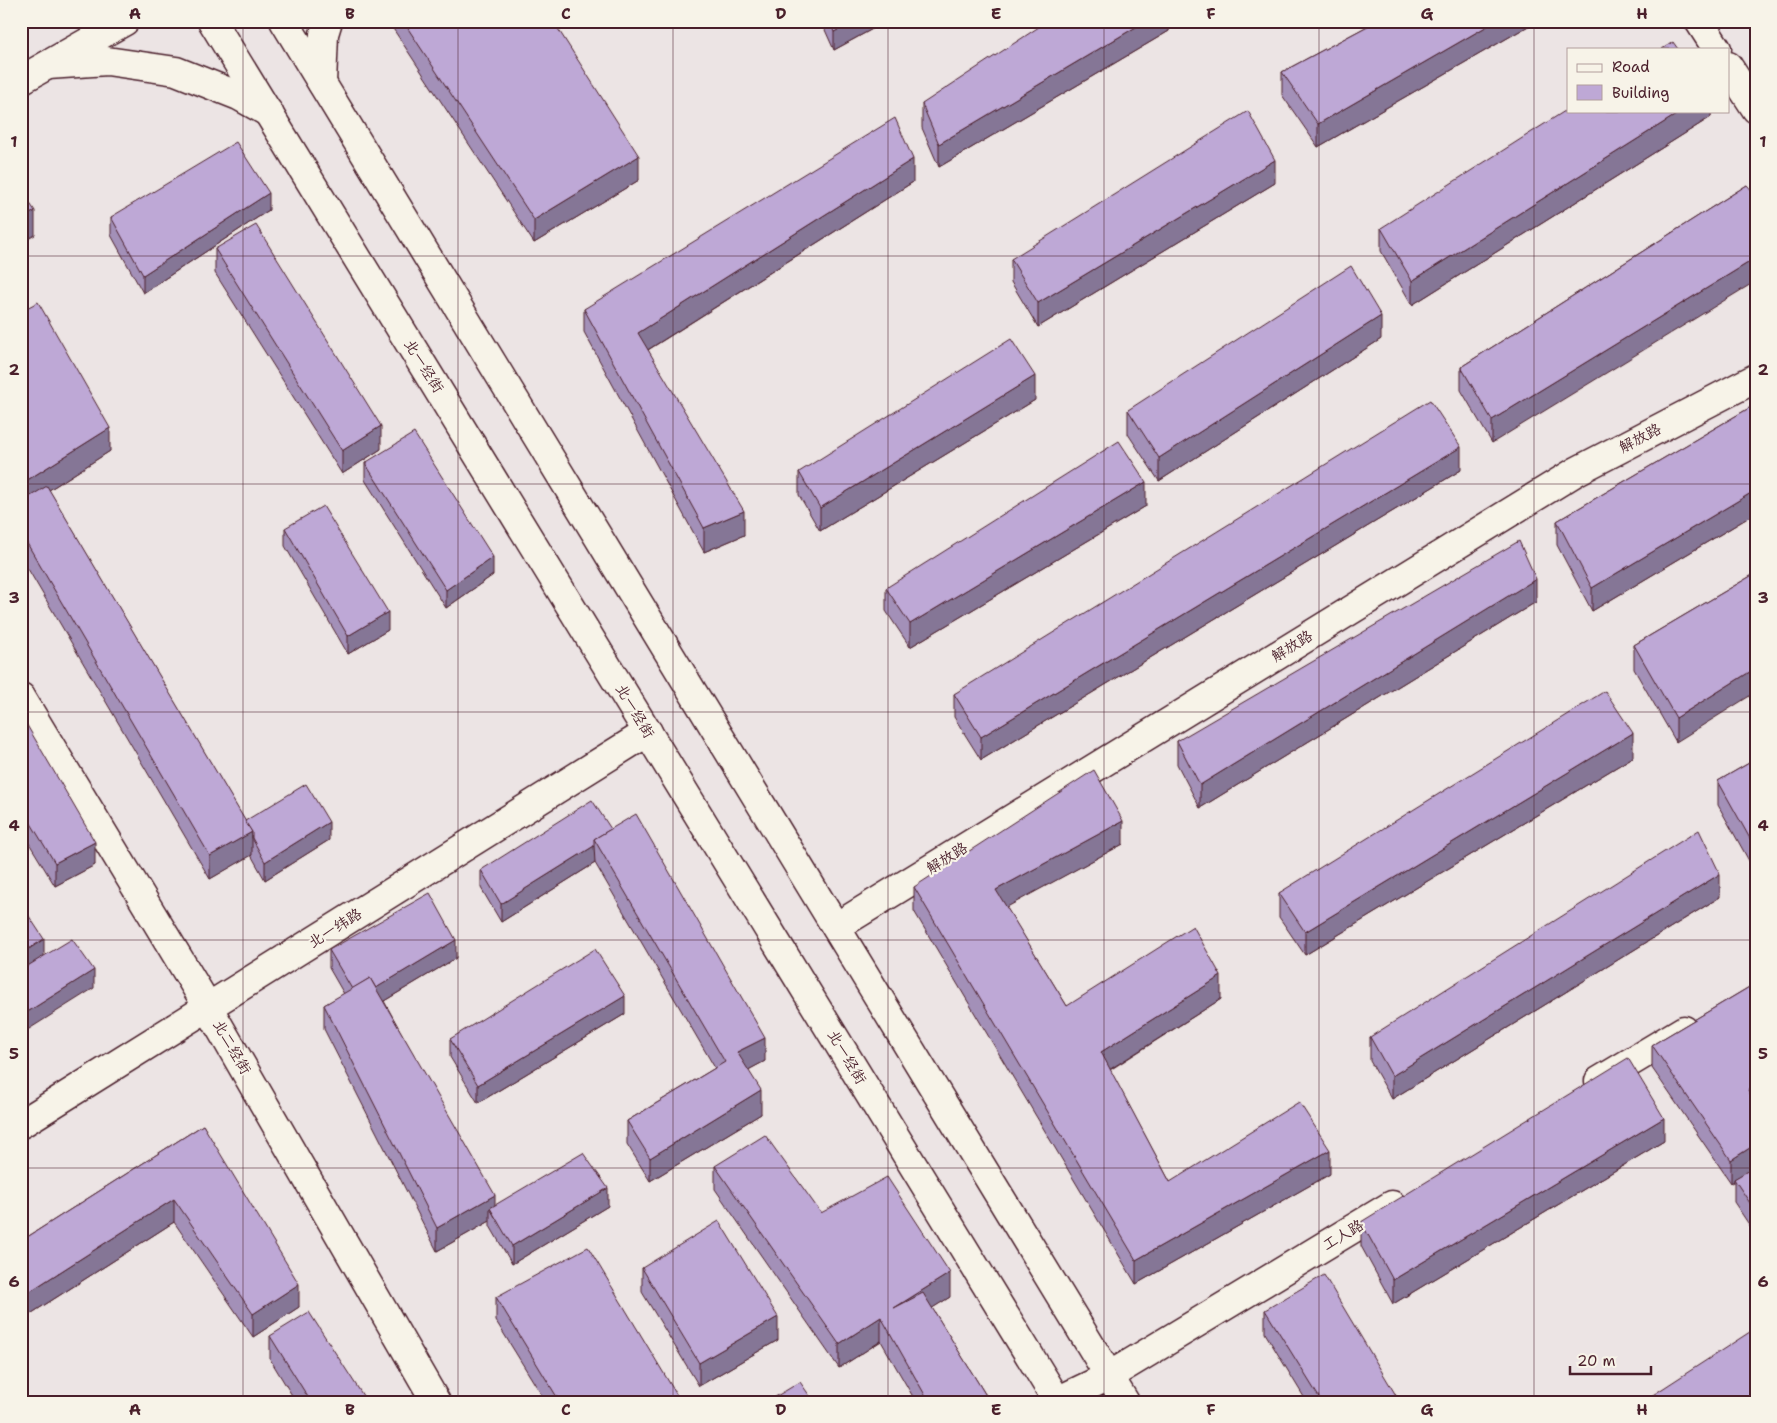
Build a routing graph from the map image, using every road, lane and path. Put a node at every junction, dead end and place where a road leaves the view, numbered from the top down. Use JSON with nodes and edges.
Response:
{"nodes":[{"id":1,"x":125,"y":21,"type":"edge"},
{"id":2,"x":212,"y":21,"type":"edge"},
{"id":3,"x":284,"y":21,"type":"edge"},
{"id":4,"x":328,"y":21,"type":"edge"},
{"id":5,"x":1699,"y":21,"type":"edge"},
{"id":6,"x":1716,"y":48,"type":"edge"},
{"id":7,"x":48,"y":65,"type":"junction"},
{"id":8,"x":1730,"y":69,"type":"edge"},
{"id":9,"x":21,"y":80,"type":"edge"},
{"id":10,"x":322,"y":83,"type":"junction"},
{"id":11,"x":1756,"y":109,"type":"edge"},
{"id":12,"x":269,"y":113,"type":"junction"},
{"id":13,"x":1756,"y":378,"type":"edge"},
{"id":14,"x":21,"y":696,"type":"edge"},
{"id":15,"x":648,"y":732,"type":"junction"},
{"id":16,"x":836,"y":927,"type":"junction"},
{"id":17,"x":208,"y":1007,"type":"junction"},
{"id":18,"x":1705,"y":1017,"type":"edge"},
{"id":19,"x":1577,"y":1094,"type":"edge"},
{"id":20,"x":21,"y":1124,"type":"edge"},
{"id":21,"x":1416,"y":1191,"type":"edge"},
{"id":22,"x":1109,"y":1376,"type":"junction"},
{"id":23,"x":436,"y":1402,"type":"edge"},
{"id":24,"x":1058,"y":1402,"type":"edge"},
{"id":25,"x":1125,"y":1402,"type":"edge"}],
"edges":[{"from":1,"to":7,"type":"main road"},
{"from":2,"to":12,"type":"main road","name":"北一经街"},
{"from":3,"to":10,"type":"main road"},
{"from":4,"to":10,"type":"main road"},
{"from":5,"to":6,"type":"main road"},
{"from":7,"to":9,"type":"main road"},
{"from":7,"to":12,"type":"main road"},
{"from":8,"to":11,"type":"main road"},
{"from":10,"to":16,"type":"main road"},
{"from":12,"to":15,"type":"main road","name":"北一经街"},
{"from":13,"to":16,"type":"main road","name":"解放路"},
{"from":14,"to":17,"type":"main road","name":"北二经街"},
{"from":15,"to":17,"type":"main road","name":"北一纬路"},
{"from":15,"to":24,"type":"main road","name":"北一经街"},
{"from":16,"to":22,"type":"main road"},
{"from":17,"to":20,"type":"main road","name":"北一纬路"},
{"from":17,"to":23,"type":"main road","name":"北二经街"},
{"from":18,"to":19,"type":"main road"},
{"from":21,"to":22,"type":"main road","name":"工人路"},
{"from":22,"to":24,"type":"main road","name":"工人路"},
{"from":22,"to":25,"type":"main road"}]}
